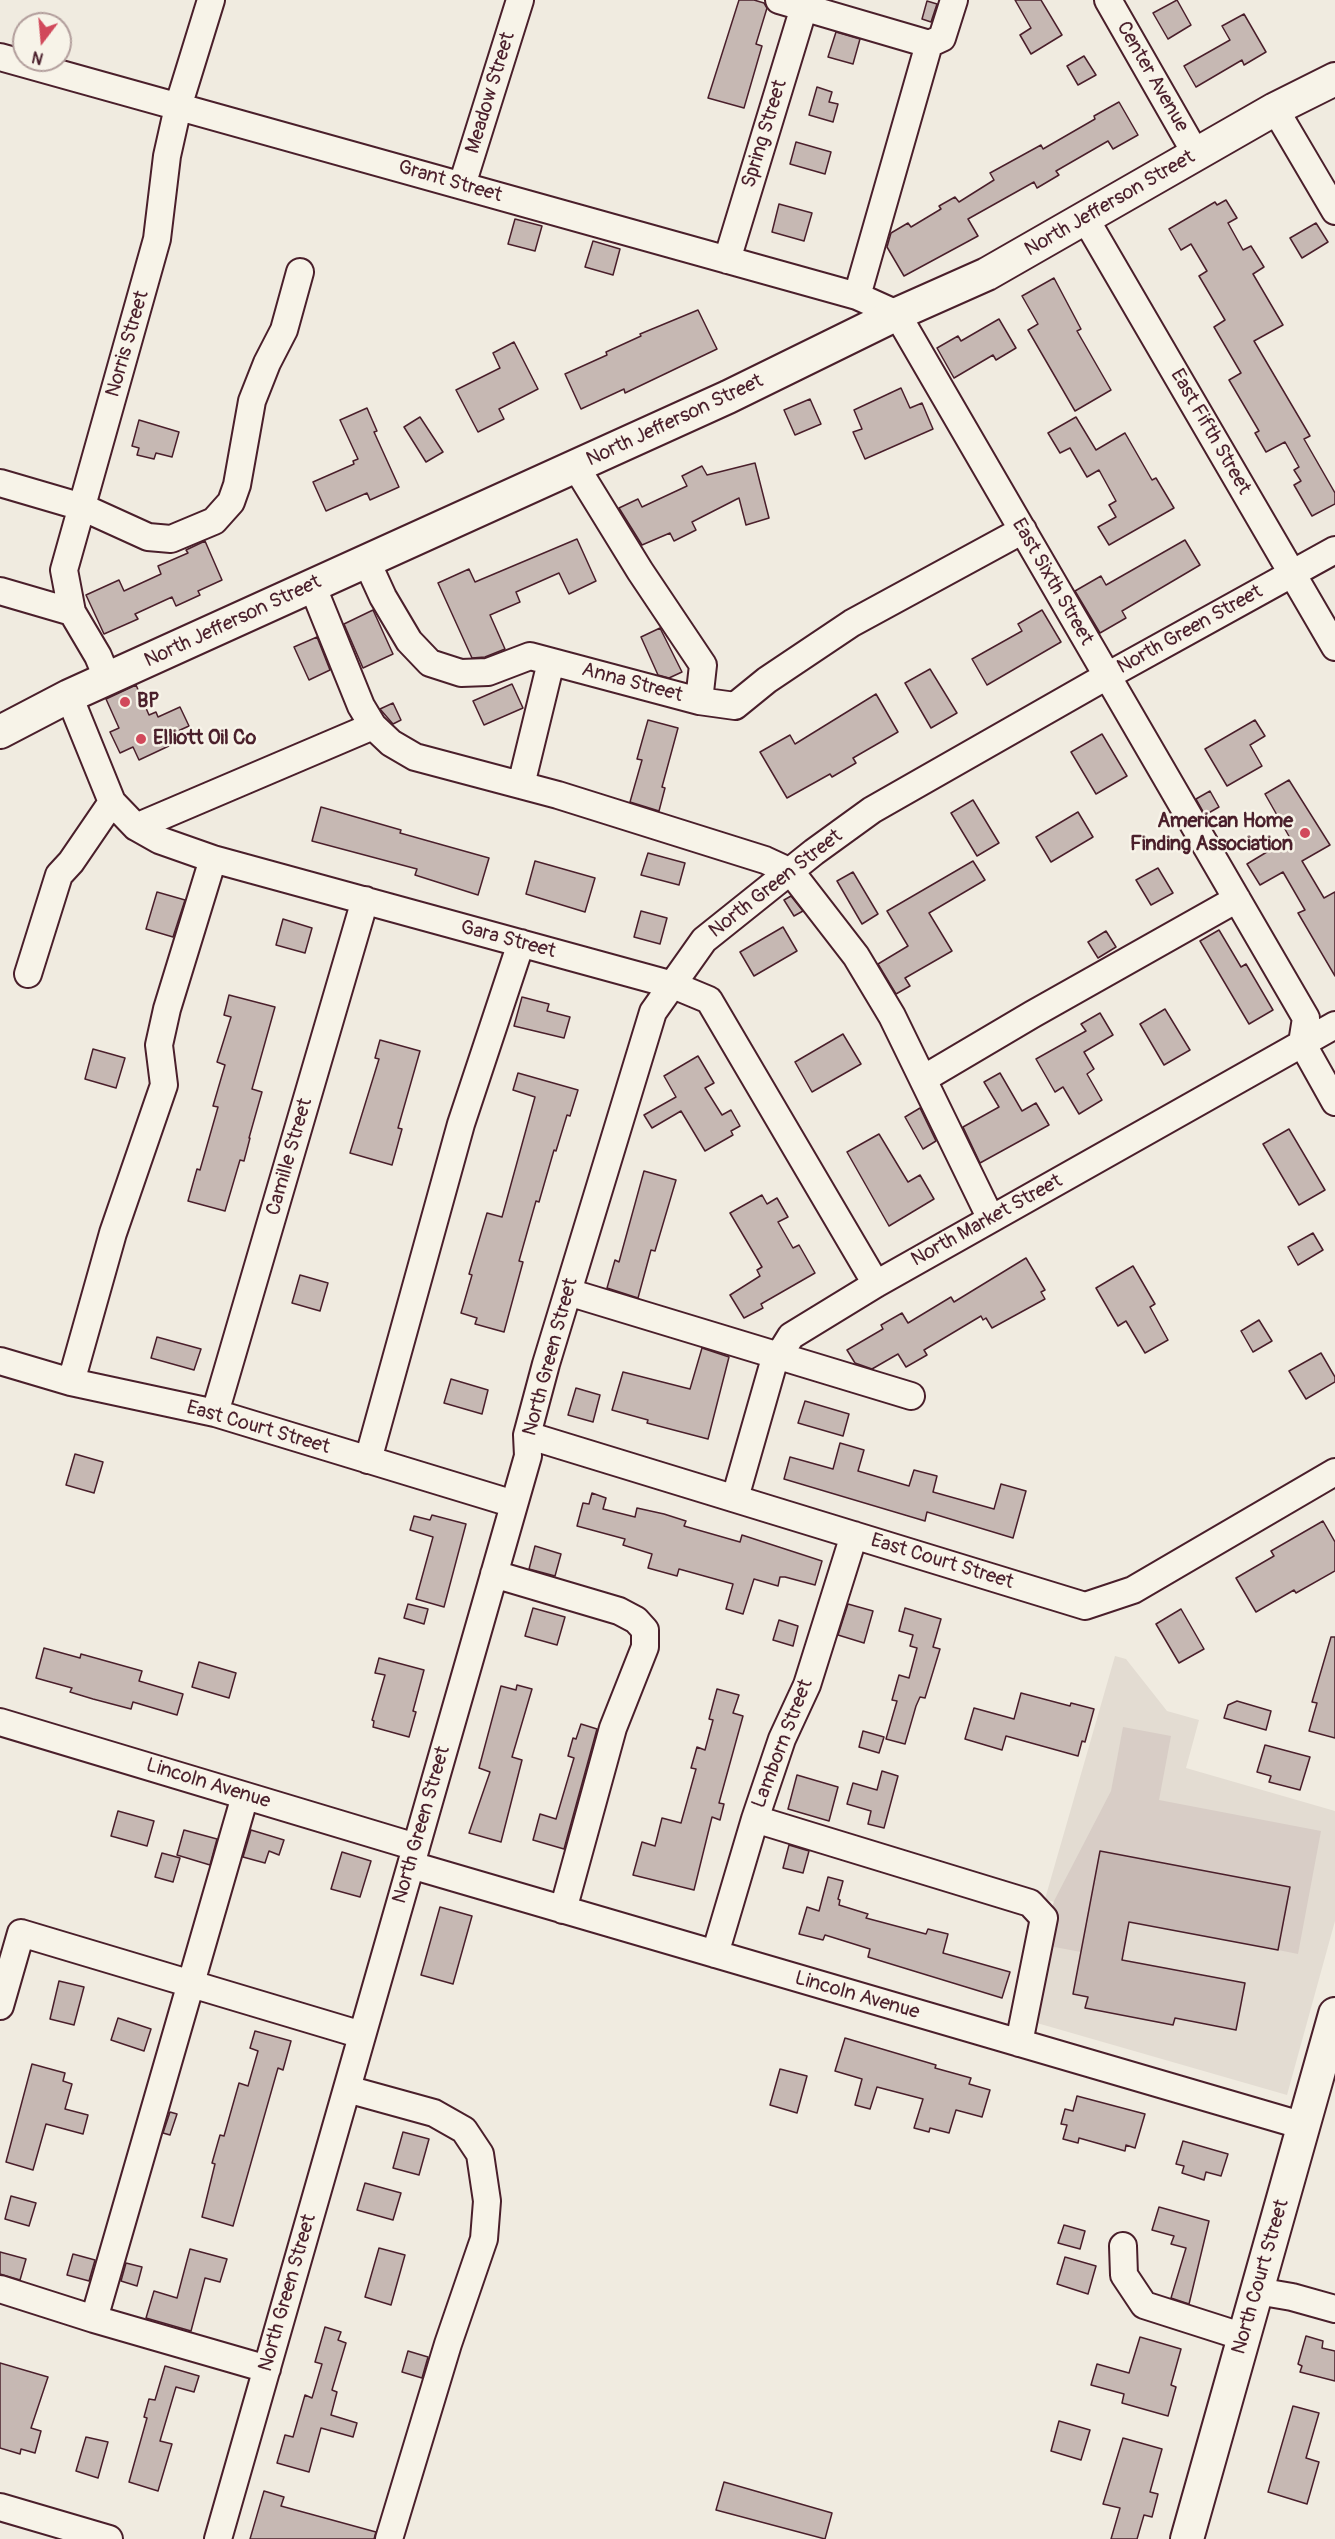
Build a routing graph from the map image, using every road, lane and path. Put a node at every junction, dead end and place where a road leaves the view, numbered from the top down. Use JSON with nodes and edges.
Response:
{"nodes":[{"id":1,"x":211,"y":0,"type":"edge"},
{"id":2,"x":520,"y":0,"type":"edge"},
{"id":3,"x":779,"y":0,"type":"edge"},
{"id":4,"x":954,"y":0,"type":"edge"},
{"id":5,"x":1108,"y":0,"type":"edge"},
{"id":6,"x":804,"y":8,"type":"junction"},
{"id":7,"x":929,"y":44,"type":"junction"},
{"id":8,"x":0,"y":57,"type":"edge"},
{"id":9,"x":1335,"y":79,"type":"edge"},
{"id":10,"x":178,"y":107,"type":"junction"},
{"id":11,"x":1275,"y":109,"type":"junction"},
{"id":12,"x":1196,"y":154,"type":"junction"},
{"id":13,"x":462,"y":185,"type":"junction"},
{"id":14,"x":1335,"y":211,"type":"edge"},
{"id":15,"x":1085,"y":218,"type":"junction"},
{"id":16,"x":727,"y":260,"type":"junction"},
{"id":17,"x":300,"y":272,"type":"dead end"},
{"id":18,"x":856,"y":296,"type":"junction"},
{"id":19,"x":897,"y":314,"type":"junction"},
{"id":20,"x":576,"y":466,"type":"junction"},
{"id":21,"x":0,"y":483,"type":"edge"},
{"id":22,"x":82,"y":507,"type":"junction"},
{"id":23,"x":1023,"y":530,"type":"junction"},
{"id":24,"x":1335,"y":550,"type":"edge"},
{"id":25,"x":367,"y":562,"type":"junction"},
{"id":26,"x":1292,"y":573,"type":"junction"},
{"id":27,"x":312,"y":585,"type":"junction"},
{"id":28,"x":0,"y":591,"type":"edge"},
{"id":29,"x":72,"y":612,"type":"junction"},
{"id":30,"x":1335,"y":647,"type":"edge"},
{"id":31,"x":551,"y":662,"type":"junction"},
{"id":32,"x":1107,"y":676,"type":"junction"},
{"id":33,"x":108,"y":680,"type":"junction"},
{"id":34,"x":69,"y":696,"type":"junction"},
{"id":35,"x":699,"y":701,"type":"junction"},
{"id":36,"x":373,"y":726,"type":"junction"},
{"id":37,"x":0,"y":732,"type":"edge"},
{"id":38,"x":521,"y":785,"type":"junction"},
{"id":39,"x":112,"y":802,"type":"junction"},
{"id":40,"x":136,"y":827,"type":"junction"},
{"id":41,"x":213,"y":859,"type":"junction"},
{"id":42,"x":791,"y":872,"type":"junction"},
{"id":43,"x":1237,"y":899,"type":"junction"},
{"id":44,"x":365,"y":900,"type":"junction"},
{"id":45,"x":521,"y":943,"type":"junction"},
{"id":46,"x":28,"y":974,"type":"dead end"},
{"id":47,"x":673,"y":985,"type":"junction"},
{"id":48,"x":1335,"y":1025,"type":"edge"},
{"id":49,"x":1302,"y":1043,"type":"junction"},
{"id":50,"x":922,"y":1079,"type":"junction"},
{"id":51,"x":1335,"y":1102,"type":"edge"},
{"id":52,"x":991,"y":1219,"type":"junction"},
{"id":53,"x":876,"y":1284,"type":"junction"},
{"id":54,"x":568,"y":1292,"type":"junction"},
{"id":55,"x":778,"y":1355,"type":"junction"},
{"id":56,"x":0,"y":1361,"type":"edge"},
{"id":57,"x":71,"y":1382,"type":"junction"},
{"id":58,"x":911,"y":1396,"type":"dead end"},
{"id":59,"x":215,"y":1413,"type":"junction"},
{"id":60,"x":527,"y":1435,"type":"junction"},
{"id":61,"x":368,"y":1460,"type":"junction"},
{"id":62,"x":1335,"y":1472,"type":"edge"},
{"id":63,"x":735,"y":1498,"type":"junction"},
{"id":64,"x":514,"y":1504,"type":"junction"},
{"id":65,"x":854,"y":1535,"type":"junction"},
{"id":66,"x":494,"y":1574,"type":"junction"},
{"id":67,"x":0,"y":1722,"type":"edge"},
{"id":68,"x":245,"y":1796,"type":"junction"},
{"id":69,"x":755,"y":1819,"type":"junction"},
{"id":70,"x":413,"y":1856,"type":"junction"},
{"id":71,"x":563,"y":1910,"type":"junction"},
{"id":72,"x":715,"y":1954,"type":"junction"},
{"id":73,"x":191,"y":1984,"type":"junction"},
{"id":74,"x":0,"y":2006,"type":"edge"},
{"id":75,"x":1335,"y":2014,"type":"edge"},
{"id":76,"x":362,"y":2036,"type":"junction"},
{"id":77,"x":1019,"y":2043,"type":"junction"},
{"id":78,"x":346,"y":2089,"type":"junction"},
{"id":79,"x":1304,"y":2126,"type":"junction"},
{"id":80,"x":1123,"y":2246,"type":"dead end"},
{"id":81,"x":0,"y":2289,"type":"edge"},
{"id":82,"x":1257,"y":2291,"type":"junction"},
{"id":83,"x":1335,"y":2309,"type":"edge"},
{"id":84,"x":94,"y":2319,"type":"junction"},
{"id":85,"x":1244,"y":2337,"type":"junction"},
{"id":86,"x":267,"y":2369,"type":"junction"},
{"id":87,"x":0,"y":2507,"type":"edge"},
{"id":88,"x":109,"y":2539,"type":"edge"},
{"id":89,"x":218,"y":2539,"type":"edge"},
{"id":90,"x":389,"y":2539,"type":"edge"},
{"id":91,"x":1187,"y":2539,"type":"edge"}],
"edges":[{"from":1,"to":10,"type":"street","name":"Norris Street"},
{"from":2,"to":13,"type":"street","name":"Meadow Street"},
{"from":3,"to":6,"type":"street"},
{"from":4,"to":7,"type":"street"},
{"from":5,"to":12,"type":"street","name":"Center Avenue"},
{"from":6,"to":7,"type":"street"},
{"from":6,"to":16,"type":"street","name":"Spring Street"},
{"from":7,"to":18,"type":"street"},
{"from":8,"to":10,"type":"street","name":"Grant Street"},
{"from":9,"to":11,"type":"main road","name":"North Jefferson Street"},
{"from":10,"to":13,"type":"street","name":"Grant Street"},
{"from":10,"to":22,"type":"street","name":"Norris Street"},
{"from":11,"to":12,"type":"main road","name":"North Jefferson Street"},
{"from":11,"to":14,"type":"street"},
{"from":12,"to":15,"type":"main road","name":"North Jefferson Street"},
{"from":13,"to":16,"type":"street","name":"Grant Street"},
{"from":15,"to":19,"type":"main road","name":"North Jefferson Street"},
{"from":15,"to":26,"type":"street","name":"East Fifth Street"},
{"from":16,"to":18,"type":"street","name":"Grant Street"},
{"from":17,"to":22,"type":"street"},
{"from":18,"to":19,"type":"street","name":"Grant Street"},
{"from":19,"to":20,"type":"main road","name":"North Jefferson Street"},
{"from":19,"to":23,"type":"street","name":"East Sixth Street"},
{"from":20,"to":25,"type":"main road","name":"North Jefferson Street"},
{"from":20,"to":35,"type":"street","name":"Anna Street"},
{"from":21,"to":22,"type":"street"},
{"from":22,"to":29,"type":"street","name":"Norris Street"},
{"from":23,"to":32,"type":"street","name":"East Sixth Street"},
{"from":23,"to":35,"type":"street"},
{"from":24,"to":26,"type":"street","name":"North Green Street"},
{"from":25,"to":27,"type":"main road","name":"North Jefferson Street"},
{"from":25,"to":31,"type":"street","name":"Anna Street"},
{"from":26,"to":30,"type":"street","name":"East Fifth Street"},
{"from":26,"to":32,"type":"street","name":"North Green Street"},
{"from":27,"to":33,"type":"main road","name":"North Jefferson Street"},
{"from":27,"to":36,"type":"street"},
{"from":28,"to":29,"type":"street"},
{"from":29,"to":33,"type":"street","name":"Norris Street"},
{"from":31,"to":35,"type":"street","name":"Anna Street"},
{"from":31,"to":38,"type":"street"},
{"from":32,"to":42,"type":"street","name":"North Green Street"},
{"from":32,"to":43,"type":"street","name":"East Sixth Street"},
{"from":33,"to":34,"type":"main road","name":"North Jefferson Street"},
{"from":34,"to":37,"type":"main road","name":"North Jefferson Street"},
{"from":34,"to":39,"type":"street","name":"Gara Street"},
{"from":36,"to":38,"type":"street"},
{"from":36,"to":40,"type":"street"},
{"from":38,"to":42,"type":"street"},
{"from":39,"to":40,"type":"street","name":"Gara Street"},
{"from":39,"to":46,"type":"street"},
{"from":40,"to":41,"type":"street","name":"Gara Street"},
{"from":41,"to":44,"type":"street","name":"Gara Street"},
{"from":41,"to":57,"type":"street"},
{"from":42,"to":47,"type":"street","name":"North Green Street"},
{"from":42,"to":50,"type":"street"},
{"from":43,"to":49,"type":"street","name":"East Sixth Street"},
{"from":43,"to":50,"type":"street"},
{"from":44,"to":45,"type":"street","name":"Gara Street"},
{"from":44,"to":59,"type":"street","name":"Camille Street"},
{"from":45,"to":47,"type":"street","name":"Gara Street"},
{"from":45,"to":61,"type":"street"},
{"from":47,"to":53,"type":"street","name":"Gara Street"},
{"from":47,"to":54,"type":"street","name":"North Green Street"},
{"from":48,"to":49,"type":"street","name":"North Market Street"},
{"from":49,"to":51,"type":"street"},
{"from":49,"to":52,"type":"street","name":"North Market Street"},
{"from":50,"to":52,"type":"street"},
{"from":52,"to":53,"type":"street","name":"North Market Street"},
{"from":53,"to":55,"type":"street","name":"North Market Street"},
{"from":54,"to":55,"type":"street"},
{"from":54,"to":60,"type":"street","name":"North Green Street"},
{"from":55,"to":58,"type":"street"},
{"from":55,"to":63,"type":"street","name":"North Market Street"},
{"from":56,"to":57,"type":"street","name":"East Court Street"},
{"from":57,"to":59,"type":"street","name":"East Court Street"},
{"from":59,"to":61,"type":"street","name":"East Court Street"},
{"from":60,"to":63,"type":"street","name":"East Court Street"},
{"from":60,"to":64,"type":"street","name":"North Green Street"},
{"from":61,"to":64,"type":"street","name":"East Court Street"},
{"from":62,"to":65,"type":"street","name":"East Court Street"},
{"from":63,"to":65,"type":"street","name":"East Court Street"},
{"from":64,"to":66,"type":"street","name":"North Green Street"},
{"from":65,"to":69,"type":"street","name":"Lamborn Street"},
{"from":66,"to":70,"type":"street","name":"North Green Street"},
{"from":66,"to":71,"type":"street"},
{"from":67,"to":68,"type":"street","name":"Lincoln Avenue"},
{"from":68,"to":70,"type":"street","name":"Lincoln Avenue"},
{"from":68,"to":73,"type":"street"},
{"from":69,"to":72,"type":"street","name":"Lamborn Street"},
{"from":69,"to":77,"type":"street"},
{"from":70,"to":71,"type":"street","name":"Lincoln Avenue"},
{"from":70,"to":76,"type":"street","name":"North Green Street"},
{"from":71,"to":72,"type":"street","name":"Lincoln Avenue"},
{"from":72,"to":77,"type":"street","name":"Lincoln Avenue"},
{"from":73,"to":74,"type":"street"},
{"from":73,"to":76,"type":"street"},
{"from":73,"to":84,"type":"street"},
{"from":75,"to":79,"type":"main road","name":"North Court Street"},
{"from":76,"to":78,"type":"street","name":"North Green Street"},
{"from":77,"to":79,"type":"street","name":"Lincoln Avenue"},
{"from":78,"to":86,"type":"street","name":"North Green Street"},
{"from":78,"to":90,"type":"street"},
{"from":79,"to":82,"type":"main road","name":"North Court Street"},
{"from":80,"to":85,"type":"street"},
{"from":81,"to":84,"type":"street"},
{"from":82,"to":83,"type":"street"},
{"from":82,"to":85,"type":"main road","name":"North Court Street"},
{"from":84,"to":86,"type":"street"},
{"from":85,"to":91,"type":"main road","name":"North Court Street"},
{"from":86,"to":89,"type":"street","name":"North Green Street"},
{"from":87,"to":88,"type":"street"}]}
